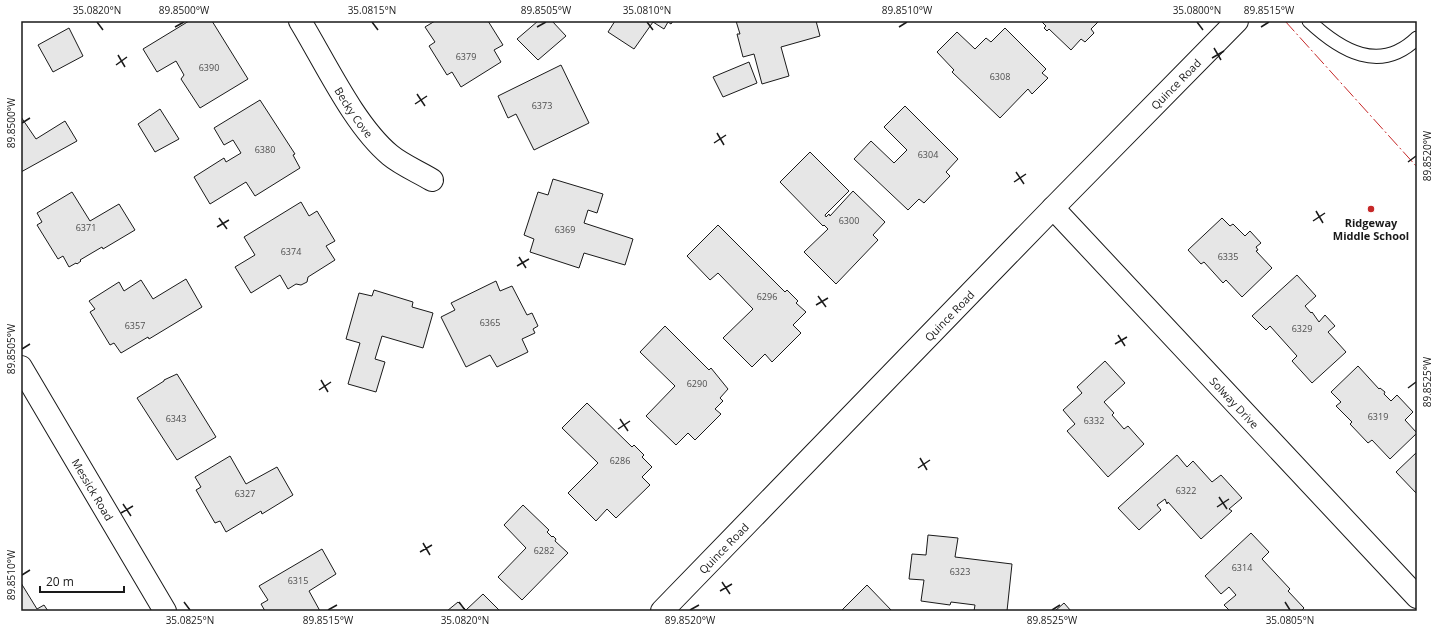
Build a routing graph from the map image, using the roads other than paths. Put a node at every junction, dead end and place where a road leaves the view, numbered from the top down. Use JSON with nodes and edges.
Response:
{"nodes":[{"id":1,"x":300,"y":21,"type":"edge"},
{"id":2,"x":1238,"y":21,"type":"edge"},
{"id":3,"x":1309,"y":21,"type":"edge"},
{"id":4,"x":1417,"y":38,"type":"edge"},
{"id":5,"x":432,"y":180,"type":"dead end"},
{"id":6,"x":1053,"y":208,"type":"junction"},
{"id":7,"x":21,"y":367,"type":"edge"},
{"id":8,"x":1417,"y":597,"type":"edge"},
{"id":9,"x":166,"y":611,"type":"edge"},
{"id":10,"x":662,"y":611,"type":"edge"}],
"edges":[{"from":1,"to":5,"type":"street","name":"Becky Cove"},
{"from":2,"to":6,"type":"street","name":"Quince Road"},
{"from":3,"to":4,"type":"lane"},
{"from":6,"to":8,"type":"street","name":"Solway Drive"},
{"from":6,"to":10,"type":"street","name":"Quince Road"},
{"from":7,"to":9,"type":"street","name":"Messick Road"}]}
